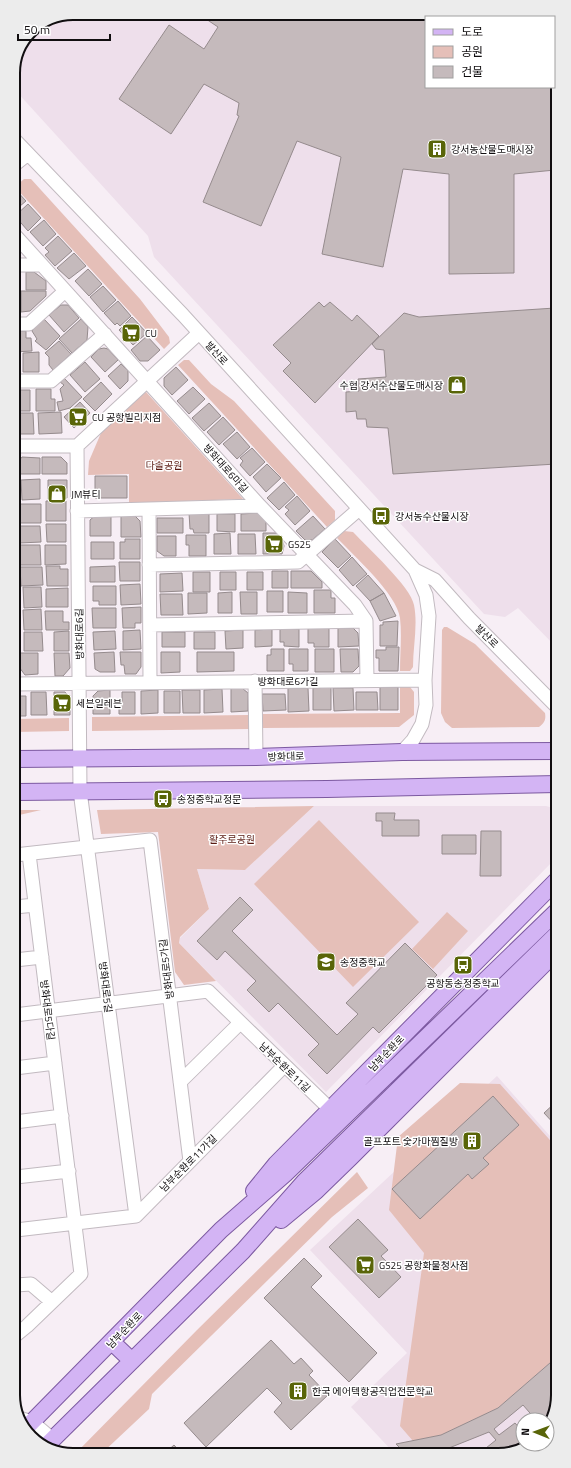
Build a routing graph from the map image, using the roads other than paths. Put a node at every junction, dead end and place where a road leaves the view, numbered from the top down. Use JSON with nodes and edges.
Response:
{"nodes":[{"id":1,"x":20,"y":145,"type":"edge"},
{"id":2,"x":28,"y":154,"type":"junction"},
{"id":3,"x":20,"y":160,"type":"edge"},
{"id":4,"x":20,"y":241,"type":"edge"},
{"id":5,"x":20,"y":265,"type":"edge"},
{"id":6,"x":40,"y":265,"type":"junction"},
{"id":7,"x":65,"y":290,"type":"junction"},
{"id":8,"x":20,"y":324,"type":"edge"},
{"id":9,"x":199,"y":333,"type":"junction"},
{"id":10,"x":105,"y":334,"type":"junction"},
{"id":11,"x":148,"y":380,"type":"junction"},
{"id":12,"x":20,"y":381,"type":"edge"},
{"id":13,"x":20,"y":446,"type":"edge"},
{"id":14,"x":77,"y":446,"type":"junction"},
{"id":15,"x":260,"y":506,"type":"junction"},
{"id":16,"x":149,"y":509,"type":"junction"},
{"id":17,"x":359,"y":509,"type":"junction"},
{"id":18,"x":77,"y":511,"type":"junction"},
{"id":19,"x":308,"y":553,"type":"junction"},
{"id":20,"x":149,"y":565,"type":"junction"},
{"id":21,"x":415,"y":570,"type":"junction"},
{"id":22,"x":366,"y":621,"type":"junction"},
{"id":23,"x":150,"y":625,"type":"junction"},
{"id":24,"x":367,"y":680,"type":"junction"},
{"id":25,"x":425,"y":680,"type":"junction"},
{"id":26,"x":255,"y":681,"type":"junction"},
{"id":27,"x":150,"y":682,"type":"junction"},
{"id":28,"x":79,"y":683,"type":"junction"},
{"id":29,"x":20,"y":684,"type":"edge"},
{"id":30,"x":551,"y":701,"type":"edge"},
{"id":31,"x":551,"y":751,"type":"edge"},
{"id":32,"x":402,"y":752,"type":"junction"},
{"id":33,"x":256,"y":757,"type":"junction"},
{"id":34,"x":79,"y":758,"type":"junction"},
{"id":35,"x":20,"y":759,"type":"edge"},
{"id":36,"x":551,"y":784,"type":"edge"},
{"id":37,"x":80,"y":791,"type":"junction"},
{"id":38,"x":20,"y":792,"type":"edge"},
{"id":39,"x":88,"y":847,"type":"junction"},
{"id":40,"x":29,"y":854,"type":"junction"},
{"id":41,"x":20,"y":855,"type":"edge"},
{"id":42,"x":551,"y":886,"type":"edge"},
{"id":43,"x":35,"y":905,"type":"junction"},
{"id":44,"x":20,"y":906,"type":"edge"},
{"id":45,"x":551,"y":916,"type":"edge"},
{"id":46,"x":551,"y":940,"type":"edge"},
{"id":47,"x":42,"y":957,"type":"junction"},
{"id":48,"x":551,"y":957,"type":"edge"},
{"id":49,"x":20,"y":959,"type":"edge"},
{"id":50,"x":169,"y":996,"type":"junction"},
{"id":51,"x":108,"y":1003,"type":"junction"},
{"id":52,"x":48,"y":1011,"type":"junction"},
{"id":53,"x":20,"y":1014,"type":"edge"},
{"id":54,"x":240,"y":1023,"type":"junction"},
{"id":55,"x":55,"y":1063,"type":"junction"},
{"id":56,"x":284,"y":1066,"type":"junction"},
{"id":57,"x":20,"y":1067,"type":"edge"},
{"id":58,"x":180,"y":1082,"type":"junction"},
{"id":59,"x":331,"y":1110,"type":"junction"},
{"id":60,"x":62,"y":1116,"type":"junction"},
{"id":61,"x":20,"y":1121,"type":"edge"},
{"id":62,"x":190,"y":1161,"type":"junction"},
{"id":63,"x":68,"y":1171,"type":"junction"},
{"id":64,"x":20,"y":1177,"type":"edge"},
{"id":65,"x":136,"y":1216,"type":"junction"},
{"id":66,"x":75,"y":1223,"type":"junction"},
{"id":67,"x":20,"y":1230,"type":"edge"},
{"id":68,"x":221,"y":1230,"type":"junction"},
{"id":69,"x":243,"y":1251,"type":"junction"},
{"id":70,"x":20,"y":1285,"type":"edge"},
{"id":71,"x":52,"y":1302,"type":"junction"},
{"id":72,"x":20,"y":1330,"type":"edge"},
{"id":73,"x":112,"y":1342,"type":"junction"},
{"id":74,"x":132,"y":1361,"type":"junction"},
{"id":75,"x":27,"y":1422,"type":"edge"},
{"id":76,"x":34,"y":1430,"type":"edge"},
{"id":77,"x":46,"y":1440,"type":"edge"},
{"id":78,"x":49,"y":1443,"type":"edge"}],
"edges":[{"from":1,"to":2,"type":"street","name":"발산로"},
{"from":2,"to":3,"type":"street"},
{"from":2,"to":9,"type":"street","name":"발산로"},
{"from":4,"to":6,"type":"street","name":"방화대로6마길"},
{"from":5,"to":6,"type":"street"},
{"from":6,"to":7,"type":"street","name":"방화대로6마길"},
{"from":7,"to":8,"type":"street"},
{"from":7,"to":10,"type":"street","name":"방화대로6마길"},
{"from":9,"to":11,"type":"street"},
{"from":9,"to":17,"type":"street","name":"발산로"},
{"from":10,"to":11,"type":"street","name":"방화대로6마길"},
{"from":10,"to":12,"type":"street"},
{"from":11,"to":14,"type":"street"},
{"from":11,"to":15,"type":"street","name":"방화대로6마길"},
{"from":13,"to":14,"type":"street"},
{"from":14,"to":18,"type":"street","name":"방화대로6길"},
{"from":15,"to":16,"type":"street"},
{"from":15,"to":19,"type":"street","name":"방화대로6마길"},
{"from":16,"to":18,"type":"street"},
{"from":16,"to":20,"type":"street"},
{"from":17,"to":19,"type":"street"},
{"from":17,"to":21,"type":"street","name":"발산로"},
{"from":18,"to":28,"type":"street","name":"방화대로6길"},
{"from":19,"to":20,"type":"street"},
{"from":19,"to":22,"type":"street","name":"방화대로6마길"},
{"from":20,"to":23,"type":"street"},
{"from":21,"to":25,"type":"street","name":"발산로"},
{"from":21,"to":30,"type":"street","name":"발산로"},
{"from":22,"to":23,"type":"street"},
{"from":22,"to":24,"type":"street"},
{"from":23,"to":27,"type":"street"},
{"from":24,"to":25,"type":"street","name":"방화대로6가길"},
{"from":24,"to":26,"type":"street","name":"방화대로6가길"},
{"from":25,"to":32,"type":"street","name":"발산로"},
{"from":26,"to":27,"type":"street","name":"방화대로6가길"},
{"from":26,"to":33,"type":"street"},
{"from":27,"to":28,"type":"street","name":"방화대로6가길"},
{"from":28,"to":29,"type":"street","name":"방화대로6가길"},
{"from":28,"to":34,"type":"street","name":"방화대로6길"},
{"from":31,"to":32,"type":"main road","name":"방화대로"},
{"from":32,"to":33,"type":"main road","name":"방화대로"},
{"from":33,"to":34,"type":"main road","name":"방화대로"},
{"from":34,"to":35,"type":"main road","name":"방화대로"},
{"from":34,"to":37,"type":"street","name":"방화대로5길"},
{"from":36,"to":37,"type":"main road"},
{"from":37,"to":38,"type":"main road"},
{"from":37,"to":39,"type":"street","name":"방화대로5길"},
{"from":39,"to":40,"type":"street"},
{"from":39,"to":50,"type":"street","name":"방화대로5가길"},
{"from":39,"to":51,"type":"street","name":"방화대로5길"},
{"from":40,"to":41,"type":"street"},
{"from":40,"to":43,"type":"street","name":"방화대로5다길"},
{"from":42,"to":59,"type":"main road","name":"남부순환로"},
{"from":43,"to":44,"type":"street"},
{"from":43,"to":47,"type":"street","name":"방화대로5다길"},
{"from":45,"to":68,"type":"main road","name":"남부순환로"},
{"from":46,"to":69,"type":"main road"},
{"from":47,"to":49,"type":"street"},
{"from":47,"to":52,"type":"street","name":"방화대로5다길"},
{"from":48,"to":69,"type":"main road"},
{"from":50,"to":51,"type":"street","name":"남부순환로11길"},
{"from":50,"to":54,"type":"street","name":"남부순환로11길"},
{"from":50,"to":58,"type":"street","name":"방화대로5가길"},
{"from":51,"to":52,"type":"street","name":"남부순환로11길"},
{"from":51,"to":65,"type":"street","name":"방화대로5길"},
{"from":52,"to":53,"type":"street","name":"남부순환로11길"},
{"from":52,"to":55,"type":"street","name":"방화대로5다길"},
{"from":54,"to":56,"type":"street","name":"남부순환로11길"},
{"from":54,"to":58,"type":"street"},
{"from":55,"to":57,"type":"street"},
{"from":55,"to":60,"type":"street","name":"방화대로5다길"},
{"from":56,"to":59,"type":"street","name":"남부순환로11길"},
{"from":56,"to":62,"type":"street","name":"남부순환로11가길"},
{"from":58,"to":62,"type":"street","name":"방화대로5가길"},
{"from":59,"to":68,"type":"main road","name":"남부순환로"},
{"from":60,"to":61,"type":"street"},
{"from":60,"to":63,"type":"street","name":"방화대로5다길"},
{"from":62,"to":65,"type":"street","name":"남부순환로11가길"},
{"from":63,"to":64,"type":"street"},
{"from":63,"to":66,"type":"street","name":"방화대로5다길"},
{"from":65,"to":66,"type":"street"},
{"from":66,"to":67,"type":"street"},
{"from":66,"to":71,"type":"street"},
{"from":68,"to":73,"type":"main road","name":"남부순환로"},
{"from":69,"to":74,"type":"main road"},
{"from":70,"to":71,"type":"street"},
{"from":71,"to":72,"type":"street"},
{"from":73,"to":74,"type":"main road"},
{"from":73,"to":75,"type":"main road","name":"남부순환로"},
{"from":74,"to":78,"type":"main road"},
{"from":76,"to":77,"type":"street"}]}
